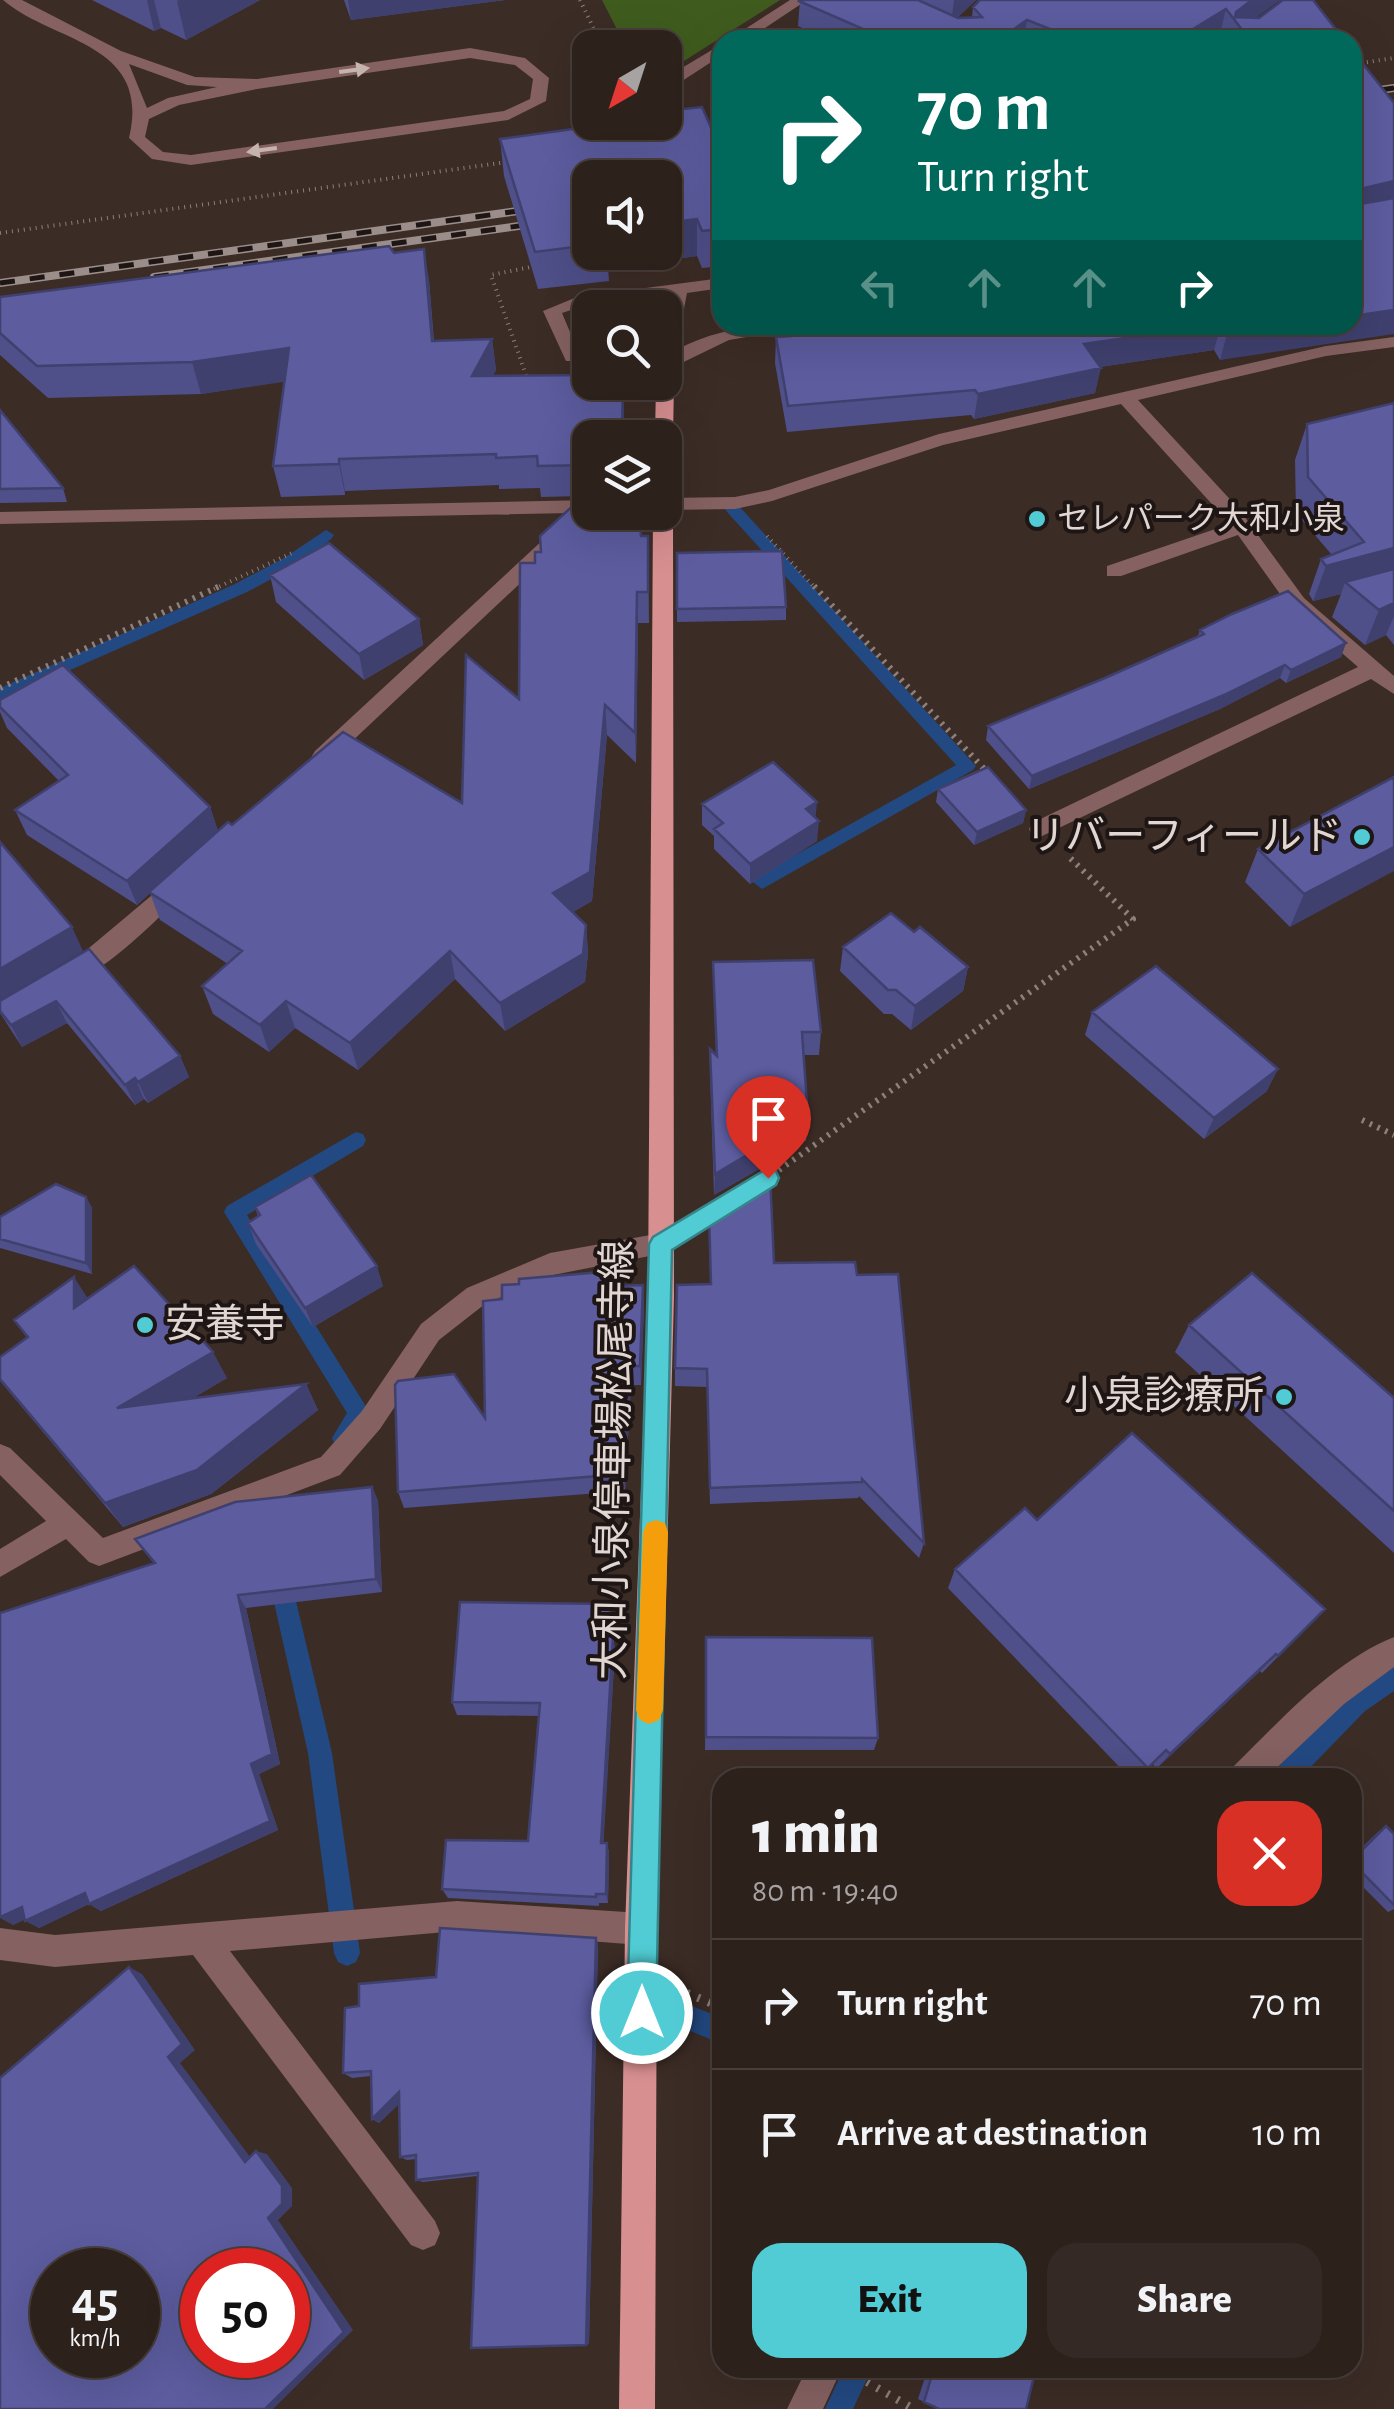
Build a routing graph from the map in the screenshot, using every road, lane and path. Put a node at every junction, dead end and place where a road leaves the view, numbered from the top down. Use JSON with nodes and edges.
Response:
{"nodes":[{"id":1,"x":10,"y":0,"type":"edge"},
{"id":2,"x":580,"y":0,"type":"edge"},
{"id":3,"x":800,"y":0,"type":"edge"},
{"id":4,"x":594,"y":30,"type":"edge"},
{"id":5,"x":752,"y":30,"type":"edge"},
{"id":6,"x":116,"y":54,"type":"junction"},
{"id":7,"x":712,"y":55,"type":"edge"},
{"id":8,"x":1394,"y":58,"type":"edge"},
{"id":9,"x":1362,"y":63,"type":"edge"},
{"id":10,"x":682,"y":75,"type":"edge"},
{"id":11,"x":257,"y":84,"type":"junction"},
{"id":12,"x":142,"y":117,"type":"junction"},
{"id":13,"x":682,"y":119,"type":"edge"},
{"id":14,"x":712,"y":131,"type":"edge"},
{"id":15,"x":506,"y":162,"type":"edge"},
{"id":16,"x":0,"y":233,"type":"edge"},
{"id":17,"x":544,"y":264,"type":"edge"},
{"id":18,"x":492,"y":275,"type":"dead end"},
{"id":19,"x":712,"y":284,"type":"edge"},
{"id":20,"x":679,"y":289,"type":"joint"},
{"id":21,"x":674,"y":290,"type":"edge"},
{"id":22,"x":572,"y":308,"type":"edge"},
{"id":23,"x":719,"y":335,"type":"edge"},
{"id":24,"x":1394,"y":342,"type":"edge"},
{"id":25,"x":682,"y":353,"type":"edge"},
{"id":26,"x":572,"y":357,"type":"edge"},
{"id":27,"x":1125,"y":397,"type":"junction"},
{"id":28,"x":735,"y":502,"type":"junction"},
{"id":29,"x":682,"y":504,"type":"edge"},
{"id":30,"x":572,"y":506,"type":"edge"},
{"id":31,"x":318,"y":511,"type":"junction"},
{"id":32,"x":0,"y":518,"type":"edge"},
{"id":33,"x":572,"y":523,"type":"edge"},
{"id":34,"x":1242,"y":527,"type":"junction"},
{"id":35,"x":663,"y":530,"type":"edge"},
{"id":36,"x":1114,"y":570,"type":"dead end"},
{"id":37,"x":1373,"y":669,"type":"junction"},
{"id":38,"x":1394,"y":687,"type":"edge"},
{"id":39,"x":0,"y":688,"type":"edge"},
{"id":40,"x":312,"y":766,"type":"edge"},
{"id":41,"x":1040,"y":829,"type":"junction"},
{"id":42,"x":200,"y":867,"type":"edge"},
{"id":43,"x":56,"y":983,"type":"edge"},
{"id":44,"x":1362,"y":1120,"type":"dead end"},
{"id":45,"x":1394,"y":1135,"type":"edge"},
{"id":46,"x":768,"y":1178,"type":"joint"},
{"id":47,"x":661,"y":1244,"type":"junction"},
{"id":48,"x":0,"y":1457,"type":"edge"},
{"id":49,"x":68,"y":1522,"type":"junction"},
{"id":50,"x":0,"y":1564,"type":"edge"},
{"id":51,"x":1394,"y":1652,"type":"edge"},
{"id":52,"x":1254,"y":1768,"type":"edge"},
{"id":53,"x":641,"y":1929,"type":"junction"},
{"id":54,"x":200,"y":1938,"type":"junction"},
{"id":55,"x":0,"y":1944,"type":"edge"},
{"id":56,"x":424,"y":2234,"type":"dead end"},
{"id":57,"x":820,"y":2378,"type":"edge"},
{"id":58,"x":868,"y":2382,"type":"dead end"},
{"id":59,"x":637,"y":2409,"type":"edge"},
{"id":60,"x":805,"y":2409,"type":"edge"},
{"id":61,"x":914,"y":2409,"type":"edge"}],
"edges":[{"from":1,"to":6,"type":"street"},
{"from":2,"to":4,"type":"path"},
{"from":3,"to":5,"type":"street"},
{"from":6,"to":11,"type":"street"},
{"from":6,"to":12,"type":"street"},
{"from":7,"to":10,"type":"street"},
{"from":8,"to":9,"type":"path"},
{"from":11,"to":12,"type":"street"},
{"from":11,"to":12,"type":"street","one_way":true},
{"from":13,"to":14,"type":"street"},
{"from":15,"to":16,"type":"path"},
{"from":17,"to":18,"type":"path"},
{"from":19,"to":20,"type":"street"},
{"from":20,"to":21,"type":"street"},
{"from":22,"to":26,"type":"street"},
{"from":23,"to":25,"type":"street"},
{"from":24,"to":27,"type":"street"},
{"from":27,"to":28,"type":"street"},
{"from":27,"to":34,"type":"street"},
{"from":28,"to":29,"type":"street"},
{"from":28,"to":41,"type":"path"},
{"from":30,"to":31,"type":"street"},
{"from":31,"to":32,"type":"street"},
{"from":31,"to":39,"type":"path"},
{"from":33,"to":40,"type":"street"},
{"from":34,"to":36,"type":"street"},
{"from":34,"to":37,"type":"street"},
{"from":35,"to":47,"type":"main road","name":"大和小泉停車場松尾寺線"},
{"from":37,"to":38,"type":"street"},
{"from":37,"to":41,"type":"street"},
{"from":41,"to":46,"type":"path"},
{"from":42,"to":43,"type":"street"},
{"from":44,"to":45,"type":"path"},
{"from":46,"to":47,"type":"street"},
{"from":47,"to":49,"type":"street"},
{"from":47,"to":53,"type":"main road","name":"大和小泉停車場松尾寺線"},
{"from":48,"to":49,"type":"street"},
{"from":49,"to":50,"type":"street"},
{"from":51,"to":52,"type":"street"},
{"from":53,"to":54,"type":"street"},
{"from":53,"to":59,"type":"main road","name":"大和小泉停車場松尾寺線"},
{"from":54,"to":55,"type":"street"},
{"from":54,"to":56,"type":"street"},
{"from":57,"to":60,"type":"street"},
{"from":58,"to":61,"type":"path"}]}
